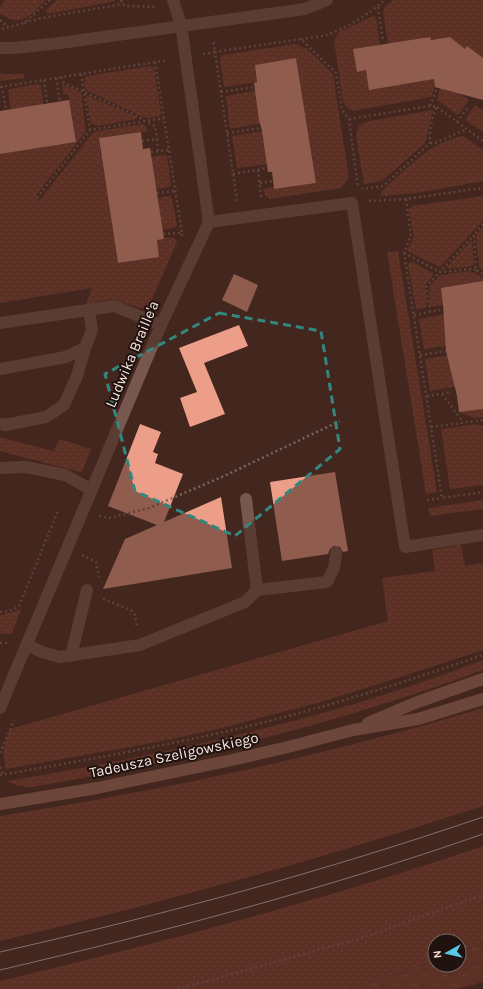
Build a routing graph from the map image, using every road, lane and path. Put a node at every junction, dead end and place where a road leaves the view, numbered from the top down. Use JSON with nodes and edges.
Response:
{"nodes":[{"id":1,"x":50,"y":0,"type":"edge"},
{"id":2,"x":173,"y":0,"type":"edge"},
{"id":3,"x":327,"y":0,"type":"edge"},
{"id":4,"x":385,"y":0,"type":"edge"},
{"id":5,"x":122,"y":4,"type":"dead end"},
{"id":6,"x":378,"y":7,"type":"junction"},
{"id":7,"x":0,"y":20,"type":"edge"},
{"id":8,"x":210,"y":22,"type":"junction"},
{"id":9,"x":24,"y":23,"type":"junction"},
{"id":10,"x":181,"y":26,"type":"junction"},
{"id":11,"x":8,"y":27,"type":"junction"},
{"id":12,"x":0,"y":29,"type":"edge"},
{"id":13,"x":301,"y":39,"type":"junction"},
{"id":14,"x":383,"y":40,"type":"dead end"},
{"id":15,"x":0,"y":48,"type":"edge"},
{"id":16,"x":215,"y":52,"type":"junction"},
{"id":17,"x":186,"y":57,"type":"junction"},
{"id":18,"x":156,"y":62,"type":"junction"},
{"id":19,"x":81,"y":74,"type":"junction"},
{"id":20,"x":61,"y":77,"type":"junction"},
{"id":21,"x":56,"y":78,"type":"junction"},
{"id":22,"x":44,"y":80,"type":"junction"},
{"id":23,"x":1,"y":87,"type":"edge"},
{"id":24,"x":254,"y":87,"type":"dead end"},
{"id":25,"x":437,"y":88,"type":"dead end"},
{"id":26,"x":221,"y":92,"type":"junction"},
{"id":27,"x":84,"y":93,"type":"junction"},
{"id":28,"x":47,"y":102,"type":"dead end"},
{"id":29,"x":60,"y":102,"type":"dead end"},
{"id":30,"x":430,"y":106,"type":"junction"},
{"id":31,"x":470,"y":106,"type":"dead end"},
{"id":32,"x":438,"y":107,"type":"junction"},
{"id":33,"x":6,"y":109,"type":"dead end"},
{"id":34,"x":164,"y":118,"type":"junction"},
{"id":35,"x":349,"y":119,"type":"junction"},
{"id":36,"x":144,"y":121,"type":"junction"},
{"id":37,"x":457,"y":122,"type":"junction"},
{"id":38,"x":261,"y":128,"type":"dead end"},
{"id":39,"x":467,"y":129,"type":"junction"},
{"id":40,"x":90,"y":130,"type":"junction"},
{"id":41,"x":227,"y":133,"type":"junction"},
{"id":42,"x":157,"y":139,"type":"junction"},
{"id":43,"x":142,"y":141,"type":"dead end"},
{"id":44,"x":483,"y":141,"type":"edge"},
{"id":45,"x":430,"y":143,"type":"junction"},
{"id":46,"x":169,"y":150,"type":"junction"},
{"id":47,"x":158,"y":151,"type":"junction"},
{"id":48,"x":151,"y":152,"type":"dead end"},
{"id":49,"x":267,"y":168,"type":"dead end"},
{"id":50,"x":233,"y":174,"type":"junction"},
{"id":51,"x":273,"y":181,"type":"dead end"},
{"id":52,"x":260,"y":183,"type":"dead end"},
{"id":53,"x":483,"y":188,"type":"edge"},
{"id":54,"x":358,"y":189,"type":"junction"},
{"id":55,"x":351,"y":190,"type":"dead end"},
{"id":56,"x":175,"y":191,"type":"junction"},
{"id":57,"x":157,"y":193,"type":"dead end"},
{"id":58,"x":38,"y":198,"type":"dead end"},
{"id":59,"x":406,"y":199,"type":"junction"},
{"id":60,"x":352,"y":203,"type":"junction"},
{"id":61,"x":237,"y":206,"type":"dead end"},
{"id":62,"x":209,"y":222,"type":"junction"},
{"id":63,"x":483,"y":224,"type":"edge"},
{"id":64,"x":182,"y":233,"type":"junction"},
{"id":65,"x":163,"y":234,"type":"dead end"},
{"id":66,"x":474,"y":235,"type":"junction"},
{"id":67,"x":200,"y":241,"type":"junction"},
{"id":68,"x":404,"y":253,"type":"junction"},
{"id":69,"x":476,"y":266,"type":"junction"},
{"id":70,"x":473,"y":269,"type":"junction"},
{"id":71,"x":476,"y":270,"type":"junction"},
{"id":72,"x":440,"y":272,"type":"junction"},
{"id":73,"x":483,"y":274,"type":"edge"},
{"id":74,"x":89,"y":309,"type":"junction"},
{"id":75,"x":440,"y":310,"type":"dead end"},
{"id":76,"x":430,"y":312,"type":"junction"},
{"id":77,"x":414,"y":315,"type":"junction"},
{"id":78,"x":0,"y":323,"type":"edge"},
{"id":79,"x":161,"y":325,"type":"junction"},
{"id":80,"x":85,"y":348,"type":"junction"},
{"id":81,"x":446,"y":351,"type":"dead end"},
{"id":82,"x":420,"y":355,"type":"junction"},
{"id":83,"x":0,"y":369,"type":"edge"},
{"id":84,"x":452,"y":392,"type":"dead end"},
{"id":85,"x":442,"y":394,"type":"junction"},
{"id":86,"x":427,"y":396,"type":"junction"},
{"id":87,"x":483,"y":420,"type":"edge"},
{"id":88,"x":340,"y":421,"type":"dead end"},
{"id":89,"x":463,"y":422,"type":"junction"},
{"id":90,"x":0,"y":424,"type":"edge"},
{"id":91,"x":431,"y":427,"type":"junction"},
{"id":92,"x":0,"y":468,"type":"edge"},
{"id":93,"x":92,"y":490,"type":"junction"},
{"id":94,"x":483,"y":492,"type":"edge"},
{"id":95,"x":442,"y":498,"type":"junction"},
{"id":96,"x":246,"y":499,"type":"dead end"},
{"id":97,"x":427,"y":500,"type":"dead end"},
{"id":98,"x":58,"y":511,"type":"dead end"},
{"id":99,"x":82,"y":513,"type":"junction"},
{"id":100,"x":483,"y":536,"type":"edge"},
{"id":101,"x":336,"y":553,"type":"dead end"},
{"id":102,"x":82,"y":555,"type":"dead end"},
{"id":103,"x":100,"y":584,"type":"dead end"},
{"id":104,"x":87,"y":590,"type":"dead end"},
{"id":105,"x":257,"y":590,"type":"junction"},
{"id":106,"x":102,"y":599,"type":"dead end"},
{"id":107,"x":0,"y":612,"type":"edge"},
{"id":108,"x":27,"y":644,"type":"junction"},
{"id":109,"x":140,"y":645,"type":"junction"},
{"id":110,"x":483,"y":655,"type":"edge"},
{"id":111,"x":71,"y":656,"type":"junction"},
{"id":112,"x":483,"y":679,"type":"edge"},
{"id":113,"x":483,"y":700,"type":"edge"},
{"id":114,"x":0,"y":708,"type":"edge"},
{"id":115,"x":353,"y":730,"type":"junction"},
{"id":116,"x":0,"y":767,"type":"edge"},
{"id":117,"x":4,"y":774,"type":"junction"},
{"id":118,"x":0,"y":775,"type":"edge"},
{"id":119,"x":0,"y":804,"type":"edge"},
{"id":120,"x":483,"y":895,"type":"edge"},
{"id":121,"x":178,"y":989,"type":"edge"}],
"edges":[{"from":1,"to":9,"type":"path"},
{"from":2,"to":10,"type":"street"},
{"from":3,"to":8,"type":"street"},
{"from":4,"to":6,"type":"path"},
{"from":5,"to":9,"type":"path"},
{"from":6,"to":13,"type":"path"},
{"from":6,"to":14,"type":"path"},
{"from":7,"to":11,"type":"path"},
{"from":8,"to":10,"type":"street"},
{"from":8,"to":16,"type":"path"},
{"from":9,"to":11,"type":"path"},
{"from":10,"to":15,"type":"street"},
{"from":10,"to":17,"type":"street"},
{"from":11,"to":12,"type":"path"},
{"from":13,"to":16,"type":"path"},
{"from":13,"to":35,"type":"path"},
{"from":16,"to":17,"type":"path"},
{"from":16,"to":26,"type":"path"},
{"from":17,"to":18,"type":"path"},
{"from":17,"to":62,"type":"street"},
{"from":18,"to":19,"type":"path"},
{"from":18,"to":34,"type":"path"},
{"from":19,"to":20,"type":"path"},
{"from":19,"to":27,"type":"path"},
{"from":20,"to":21,"type":"path"},
{"from":20,"to":27,"type":"path"},
{"from":21,"to":22,"type":"path"},
{"from":21,"to":29,"type":"path"},
{"from":22,"to":23,"type":"path"},
{"from":22,"to":28,"type":"path"},
{"from":23,"to":33,"type":"path"},
{"from":24,"to":26,"type":"path"},
{"from":25,"to":30,"type":"path"},
{"from":26,"to":41,"type":"path"},
{"from":27,"to":36,"type":"path"},
{"from":27,"to":40,"type":"path"},
{"from":30,"to":32,"type":"path"},
{"from":30,"to":35,"type":"path"},
{"from":31,"to":37,"type":"path"},
{"from":32,"to":37,"type":"path"},
{"from":32,"to":45,"type":"path"},
{"from":34,"to":36,"type":"path"},
{"from":34,"to":46,"type":"path"},
{"from":35,"to":54,"type":"path"},
{"from":36,"to":40,"type":"path"},
{"from":36,"to":42,"type":"path"},
{"from":37,"to":39,"type":"path"},
{"from":38,"to":41,"type":"path"},
{"from":39,"to":44,"type":"path"},
{"from":39,"to":45,"type":"path"},
{"from":40,"to":58,"type":"path"},
{"from":41,"to":50,"type":"path"},
{"from":42,"to":43,"type":"path"},
{"from":42,"to":47,"type":"path"},
{"from":45,"to":54,"type":"path"},
{"from":46,"to":47,"type":"path"},
{"from":46,"to":56,"type":"path"},
{"from":47,"to":48,"type":"path"},
{"from":49,"to":50,"type":"path"},
{"from":50,"to":61,"type":"path"},
{"from":51,"to":52,"type":"path"},
{"from":53,"to":59,"type":"path"},
{"from":54,"to":55,"type":"path"},
{"from":56,"to":57,"type":"path"},
{"from":56,"to":64,"type":"path"},
{"from":59,"to":60,"type":"path"},
{"from":59,"to":68,"type":"path"},
{"from":60,"to":62,"type":"street"},
{"from":60,"to":100,"type":"street"},
{"from":62,"to":67,"type":"street","name":"Ludwika Braille'a"},
{"from":63,"to":66,"type":"path"},
{"from":64,"to":65,"type":"path"},
{"from":64,"to":67,"type":"path"},
{"from":66,"to":69,"type":"path"},
{"from":66,"to":72,"type":"path"},
{"from":67,"to":79,"type":"street","name":"Ludwika Braille'a"},
{"from":68,"to":72,"type":"path"},
{"from":68,"to":77,"type":"path"},
{"from":69,"to":70,"type":"path"},
{"from":69,"to":71,"type":"path"},
{"from":70,"to":71,"type":"path"},
{"from":70,"to":72,"type":"path"},
{"from":71,"to":73,"type":"path"},
{"from":72,"to":76,"type":"path"},
{"from":74,"to":78,"type":"street"},
{"from":74,"to":79,"type":"street"},
{"from":74,"to":80,"type":"street"},
{"from":75,"to":76,"type":"path"},
{"from":76,"to":77,"type":"path"},
{"from":77,"to":82,"type":"path"},
{"from":79,"to":93,"type":"street","name":"Ludwika Braille'a"},
{"from":80,"to":83,"type":"street"},
{"from":80,"to":90,"type":"street"},
{"from":81,"to":82,"type":"path"},
{"from":82,"to":86,"type":"path"},
{"from":84,"to":85,"type":"path"},
{"from":85,"to":86,"type":"path"},
{"from":85,"to":89,"type":"path"},
{"from":86,"to":91,"type":"path"},
{"from":87,"to":89,"type":"path"},
{"from":88,"to":99,"type":"path"},
{"from":89,"to":91,"type":"path"},
{"from":91,"to":95,"type":"path"},
{"from":92,"to":93,"type":"street"},
{"from":93,"to":99,"type":"street","name":"Ludwika Braille'a"},
{"from":94,"to":95,"type":"path"},
{"from":95,"to":97,"type":"path"},
{"from":96,"to":105,"type":"street"},
{"from":98,"to":107,"type":"path"},
{"from":99,"to":108,"type":"street","name":"Ludwika Braille'a"},
{"from":101,"to":105,"type":"street"},
{"from":102,"to":103,"type":"path"},
{"from":104,"to":111,"type":"street"},
{"from":105,"to":109,"type":"street"},
{"from":106,"to":109,"type":"path"},
{"from":108,"to":111,"type":"street"},
{"from":108,"to":114,"type":"street","name":"Ludwika Braille'a"},
{"from":109,"to":111,"type":"street"},
{"from":110,"to":117,"type":"path"},
{"from":112,"to":115,"type":"street","name":"Tadeusza Szeligowskiego"},
{"from":113,"to":115,"type":"street","name":"Tadeusza Szeligowskiego"},
{"from":115,"to":119,"type":"street","name":"Tadeusza Szeligowskiego"},
{"from":116,"to":117,"type":"path"},
{"from":117,"to":118,"type":"path"},
{"from":120,"to":121,"type":"path"}]}
